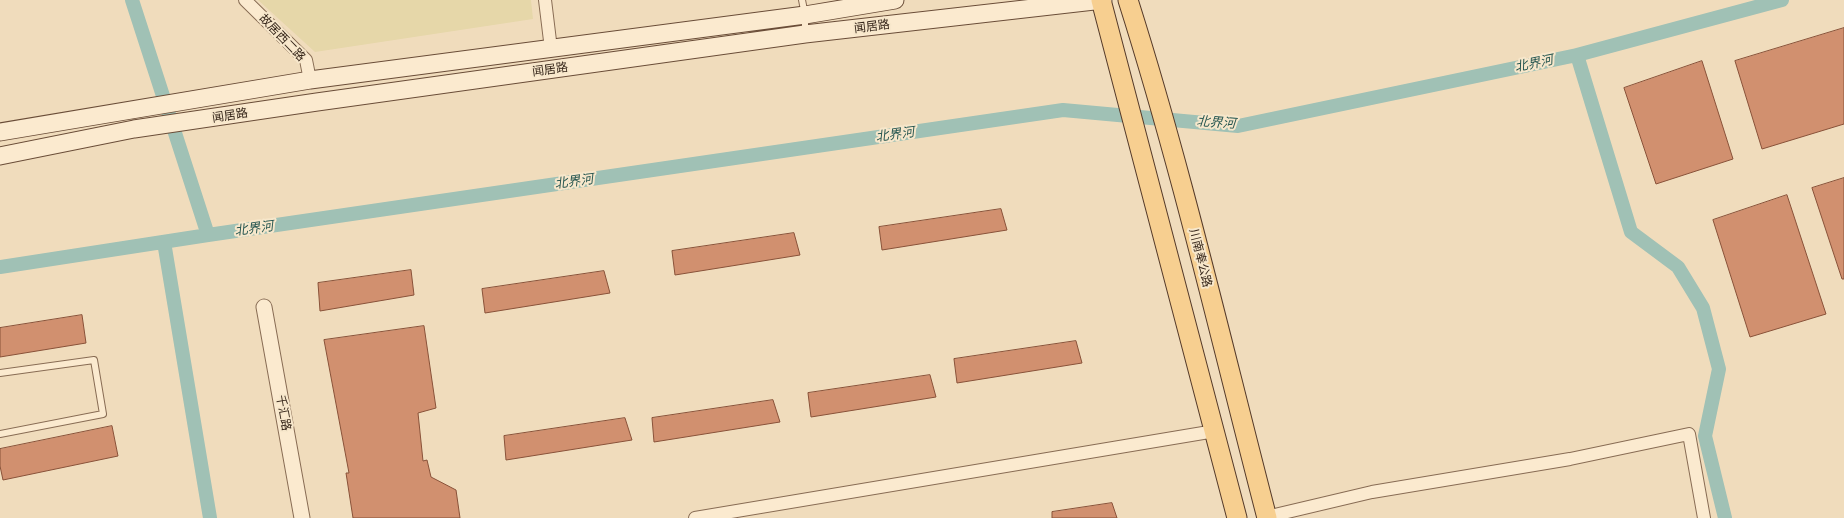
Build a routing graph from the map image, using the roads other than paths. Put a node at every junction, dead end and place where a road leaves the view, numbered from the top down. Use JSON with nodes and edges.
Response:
{"nodes":[{"id":1,"x":245,"y":0,"type":"edge"},
{"id":2,"x":545,"y":0,"type":"edge"},
{"id":3,"x":895,"y":0,"type":"edge"},
{"id":4,"x":1102,"y":0,"type":"edge"},
{"id":5,"x":1128,"y":0,"type":"edge"},
{"id":6,"x":803,"y":8,"type":"edge"},
{"id":7,"x":805,"y":34,"type":"junction"},
{"id":8,"x":551,"y":49,"type":"junction"},
{"id":9,"x":310,"y":80,"type":"junction"},
{"id":10,"x":0,"y":132,"type":"edge"},
{"id":11,"x":0,"y":156,"type":"edge"},
{"id":12,"x":264,"y":308,"type":"dead end"},
{"id":13,"x":0,"y":373,"type":"edge"},
{"id":14,"x":1215,"y":431,"type":"junction"},
{"id":15,"x":0,"y":434,"type":"edge"},
{"id":16,"x":1266,"y":517,"type":"edge"},
{"id":17,"x":302,"y":518,"type":"edge"},
{"id":18,"x":695,"y":518,"type":"edge"},
{"id":19,"x":1238,"y":518,"type":"edge"},
{"id":20,"x":1704,"y":518,"type":"edge"}],
"edges":[{"from":1,"to":9,"type":"street","name":"故居西二路"},
{"from":2,"to":8,"type":"street"},
{"from":3,"to":6,"type":"main road"},
{"from":4,"to":7,"type":"main road","name":"闻居路"},
{"from":4,"to":14,"type":"main road"},
{"from":5,"to":16,"type":"main road","name":"川南奉公路"},
{"from":6,"to":7,"type":"lane"},
{"from":6,"to":8,"type":"main road"},
{"from":7,"to":11,"type":"main road","name":"闻居路"},
{"from":8,"to":9,"type":"main road"},
{"from":9,"to":10,"type":"main road"},
{"from":12,"to":17,"type":"street","name":"千汇路"},
{"from":13,"to":15,"type":"lane"},
{"from":14,"to":18,"type":"street"},
{"from":14,"to":19,"type":"main road"},
{"from":16,"to":20,"type":"street"}]}
